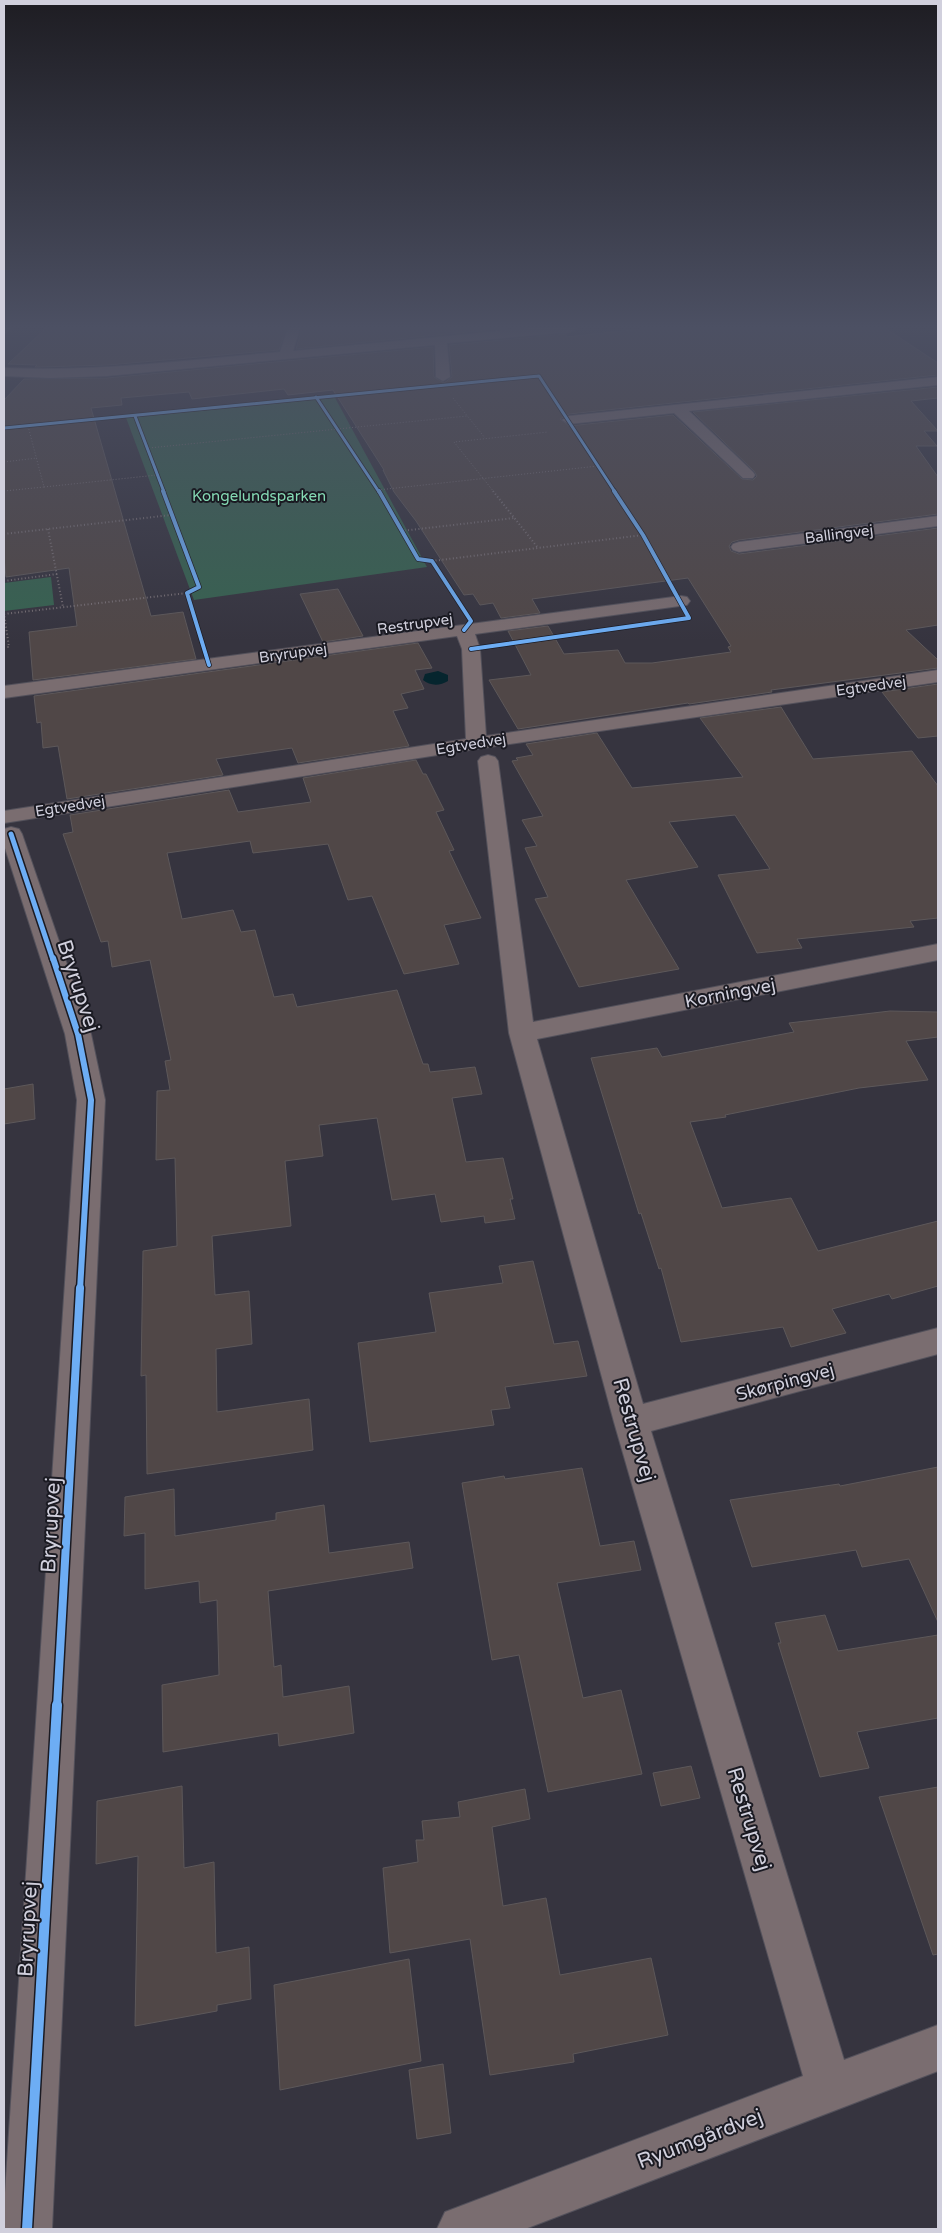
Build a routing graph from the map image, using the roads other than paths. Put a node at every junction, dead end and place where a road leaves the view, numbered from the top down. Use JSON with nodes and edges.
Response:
{"nodes":[{"id":1,"x":703,"y":432,"type":"edge"},
{"id":2,"x":748,"y":475,"type":"dead end"},
{"id":3,"x":938,"y":522,"type":"edge"},
{"id":4,"x":739,"y":547,"type":"dead end"},
{"id":5,"x":681,"y":601,"type":"dead end"},
{"id":6,"x":464,"y":630,"type":"junction"},
{"id":7,"x":344,"y":646,"type":"joint"},
{"id":8,"x":938,"y":676,"type":"edge"},
{"id":9,"x":4,"y":692,"type":"edge"},
{"id":10,"x":482,"y":752,"type":"junction"},
{"id":11,"x":8,"y":825,"type":"edge"},
{"id":12,"x":938,"y":952,"type":"edge"},
{"id":13,"x":522,"y":1033,"type":"junction"},
{"id":14,"x":938,"y":1341,"type":"edge"},
{"id":15,"x":631,"y":1422,"type":"junction"},
{"id":16,"x":938,"y":2048,"type":"edge"},
{"id":17,"x":830,"y":2089,"type":"junction"},
{"id":18,"x":27,"y":2229,"type":"edge"},
{"id":19,"x":462,"y":2229,"type":"edge"}],
"edges":[{"from":1,"to":2,"type":"street"},
{"from":3,"to":4,"type":"street","name":"Ballingvej"},
{"from":5,"to":6,"type":"street","name":"Restrupvej"},
{"from":6,"to":7,"type":"street","name":"Restrupvej"},
{"from":6,"to":10,"type":"street","name":"Restrupvej"},
{"from":7,"to":9,"type":"street","name":"Bryrupvej"},
{"from":8,"to":10,"type":"street","name":"Egtvedvej"},
{"from":10,"to":11,"type":"street","name":"Egtvedvej"},
{"from":10,"to":13,"type":"street","name":"Restrupvej"},
{"from":11,"to":18,"type":"street","name":"Bryrupvej"},
{"from":12,"to":13,"type":"street","name":"Korningvej"},
{"from":13,"to":15,"type":"street","name":"Restrupvej"},
{"from":14,"to":15,"type":"street","name":"Skørpingvej"},
{"from":15,"to":17,"type":"street","name":"Restrupvej"},
{"from":16,"to":17,"type":"street","name":"Ryumgårdvej"},
{"from":17,"to":19,"type":"street","name":"Ryumgårdvej"}]}
